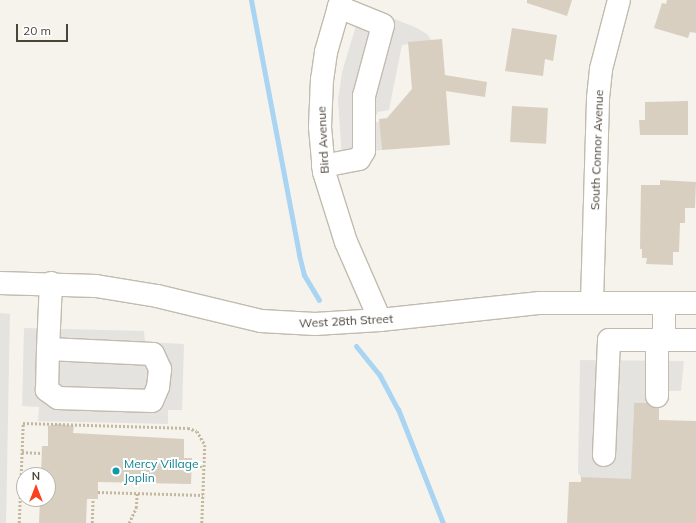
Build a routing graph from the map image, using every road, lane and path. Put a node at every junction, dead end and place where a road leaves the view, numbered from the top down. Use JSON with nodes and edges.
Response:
{"nodes":[{"id":1,"x":619,"y":0,"type":"edge"},
{"id":2,"x":340,"y":4,"type":"edge"},
{"id":3,"x":323,"y":166,"type":"junction"},
{"id":4,"x":0,"y":283,"type":"edge"},
{"id":5,"x":51,"y":283,"type":"junction"},
{"id":6,"x":592,"y":302,"type":"junction"},
{"id":7,"x":664,"y":303,"type":"junction"},
{"id":8,"x":696,"y":303,"type":"edge"},
{"id":9,"x":380,"y":320,"type":"junction"},
{"id":10,"x":660,"y":339,"type":"junction"},
{"id":11,"x":696,"y":340,"type":"edge"},
{"id":12,"x":48,"y":349,"type":"junction"},
{"id":13,"x":657,"y":396,"type":"dead end"},
{"id":14,"x":22,"y":452,"type":"junction"},
{"id":15,"x":42,"y":453,"type":"dead end"},
{"id":16,"x":604,"y":455,"type":"dead end"},
{"id":17,"x":192,"y":467,"type":"dead end"},
{"id":18,"x":204,"y":467,"type":"junction"},
{"id":19,"x":98,"y":492,"type":"dead end"},
{"id":20,"x":137,"y":493,"type":"junction"},
{"id":21,"x":203,"y":495,"type":"junction"},
{"id":22,"x":93,"y":499,"type":"dead end"},
{"id":23,"x":19,"y":523,"type":"edge"},
{"id":24,"x":92,"y":523,"type":"edge"},
{"id":25,"x":129,"y":523,"type":"edge"},
{"id":26,"x":202,"y":523,"type":"edge"}],
"edges":[{"from":1,"to":6,"type":"street","name":"South Connor Avenue"},
{"from":2,"to":3,"type":"street","name":"Bird Avenue"},
{"from":2,"to":3,"type":"street"},
{"from":3,"to":9,"type":"street","name":"Bird Avenue"},
{"from":4,"to":5,"type":"street","name":"West 28th Street"},
{"from":5,"to":9,"type":"street","name":"West 28th Street"},
{"from":5,"to":12,"type":"street"},
{"from":6,"to":7,"type":"street","name":"West 28th Street"},
{"from":6,"to":9,"type":"street","name":"West 28th Street"},
{"from":7,"to":8,"type":"street","name":"West 28th Street"},
{"from":7,"to":10,"type":"street"},
{"from":10,"to":11,"type":"street"},
{"from":10,"to":13,"type":"street"},
{"from":10,"to":16,"type":"street"},
{"from":12,"to":12,"type":"street"},
{"from":14,"to":15,"type":"path"},
{"from":14,"to":18,"type":"path"},
{"from":14,"to":23,"type":"path"},
{"from":17,"to":18,"type":"path"},
{"from":18,"to":21,"type":"path"},
{"from":19,"to":20,"type":"path"},
{"from":20,"to":21,"type":"path"},
{"from":20,"to":25,"type":"path"},
{"from":21,"to":26,"type":"path"},
{"from":22,"to":24,"type":"path"}]}
